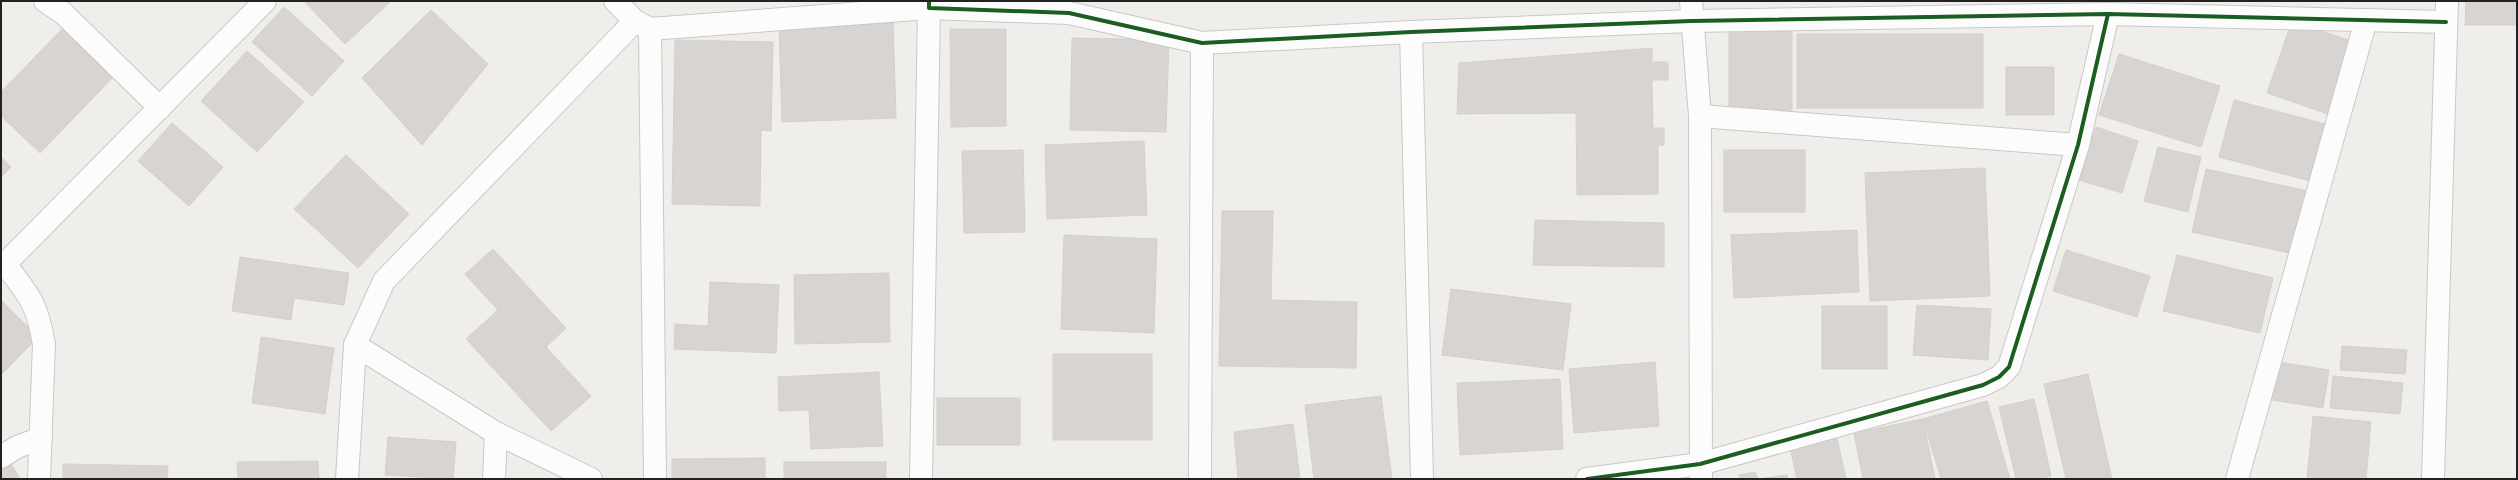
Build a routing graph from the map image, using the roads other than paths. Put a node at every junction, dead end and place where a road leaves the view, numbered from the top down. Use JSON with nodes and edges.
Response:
{"nodes":[{"id":1,"x":45,"y":1,"type":"edge"},
{"id":2,"x":266,"y":1,"type":"edge"},
{"id":3,"x":615,"y":1,"type":"edge"},
{"id":4,"x":929,"y":5,"type":"edge"},
{"id":5,"x":1691,"y":11,"type":"edge"},
{"id":6,"x":2446,"y":12,"type":"edge"},
{"id":7,"x":2108,"y":14,"type":"junction"},
{"id":8,"x":2366,"y":20,"type":"junction"},
{"id":9,"x":642,"y":25,"type":"junction"},
{"id":10,"x":1411,"y":32,"type":"junction"},
{"id":11,"x":1202,"y":43,"type":"junction"},
{"id":12,"x":160,"y":108,"type":"junction"},
{"id":13,"x":1700,"y":116,"type":"junction"},
{"id":14,"x":2078,"y":145,"type":"junction"},
{"id":15,"x":3,"y":266,"type":"edge"},
{"id":16,"x":355,"y":345,"type":"junction"},
{"id":17,"x":496,"y":432,"type":"junction"},
{"id":18,"x":41,"y":438,"type":"junction"},
{"id":19,"x":1,"y":457,"type":"edge"},
{"id":20,"x":1701,"y":471,"type":"edge"},
{"id":21,"x":39,"y":479,"type":"edge"},
{"id":22,"x":347,"y":479,"type":"edge"},
{"id":23,"x":494,"y":479,"type":"edge"},
{"id":24,"x":591,"y":479,"type":"edge"},
{"id":25,"x":655,"y":479,"type":"edge"},
{"id":26,"x":921,"y":479,"type":"edge"},
{"id":27,"x":1200,"y":479,"type":"edge"},
{"id":28,"x":1422,"y":479,"type":"edge"},
{"id":29,"x":1587,"y":479,"type":"edge"},
{"id":30,"x":2237,"y":479,"type":"edge"},
{"id":31,"x":2433,"y":479,"type":"edge"}],
"edges":[{"from":1,"to":12,"type":"street"},
{"from":2,"to":12,"type":"street"},
{"from":3,"to":9,"type":"street"},
{"from":4,"to":9,"type":"street"},
{"from":4,"to":11,"type":"street"},
{"from":4,"to":26,"type":"street"},
{"from":5,"to":7,"type":"street"},
{"from":5,"to":10,"type":"street"},
{"from":5,"to":13,"type":"street"},
{"from":6,"to":8,"type":"street"},
{"from":6,"to":31,"type":"street"},
{"from":7,"to":8,"type":"street"},
{"from":7,"to":14,"type":"street"},
{"from":8,"to":30,"type":"street"},
{"from":9,"to":16,"type":"street"},
{"from":9,"to":25,"type":"street"},
{"from":10,"to":11,"type":"street"},
{"from":10,"to":28,"type":"street"},
{"from":11,"to":27,"type":"street"},
{"from":12,"to":15,"type":"street"},
{"from":13,"to":14,"type":"street"},
{"from":13,"to":20,"type":"street"},
{"from":14,"to":20,"type":"street"},
{"from":15,"to":18,"type":"street"},
{"from":16,"to":17,"type":"street"},
{"from":16,"to":22,"type":"street"},
{"from":17,"to":23,"type":"street"},
{"from":17,"to":24,"type":"street"},
{"from":18,"to":19,"type":"street"},
{"from":18,"to":21,"type":"street"},
{"from":20,"to":29,"type":"street"}]}
